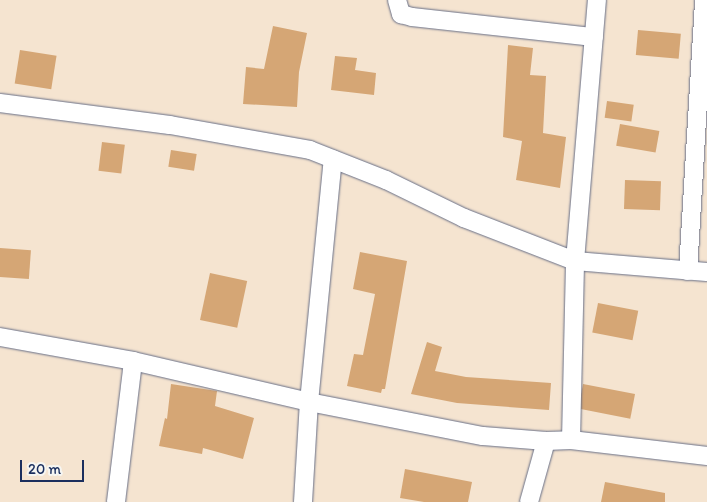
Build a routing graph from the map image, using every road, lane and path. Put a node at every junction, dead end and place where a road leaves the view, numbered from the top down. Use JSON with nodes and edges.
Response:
{"nodes":[{"id":1,"x":397,"y":0,"type":"edge"},
{"id":2,"x":597,"y":0,"type":"edge"},
{"id":3,"x":704,"y":8,"type":"edge"},
{"id":4,"x":594,"y":36,"type":"junction"},
{"id":5,"x":0,"y":103,"type":"edge"},
{"id":6,"x":333,"y":159,"type":"junction"},
{"id":7,"x":575,"y":262,"type":"junction"},
{"id":8,"x":688,"y":271,"type":"junction"},
{"id":9,"x":707,"y":272,"type":"edge"},
{"id":10,"x":0,"y":337,"type":"edge"},
{"id":11,"x":133,"y":361,"type":"junction"},
{"id":12,"x":309,"y":402,"type":"junction"},
{"id":13,"x":571,"y":440,"type":"junction"},
{"id":14,"x":546,"y":441,"type":"junction"},
{"id":15,"x":707,"y":456,"type":"edge"},
{"id":16,"x":116,"y":502,"type":"edge"},
{"id":17,"x":303,"y":502,"type":"edge"},
{"id":18,"x":529,"y":502,"type":"edge"}],
"edges":[{"from":1,"to":4,"type":"street"},
{"from":2,"to":4,"type":"street"},
{"from":3,"to":8,"type":"street"},
{"from":4,"to":7,"type":"street"},
{"from":5,"to":6,"type":"street"},
{"from":6,"to":7,"type":"street"},
{"from":6,"to":12,"type":"street"},
{"from":7,"to":8,"type":"street"},
{"from":7,"to":13,"type":"street"},
{"from":8,"to":9,"type":"street"},
{"from":10,"to":11,"type":"street"},
{"from":11,"to":12,"type":"street"},
{"from":11,"to":16,"type":"street"},
{"from":12,"to":14,"type":"street"},
{"from":12,"to":17,"type":"street"},
{"from":13,"to":14,"type":"street"},
{"from":13,"to":15,"type":"street"},
{"from":14,"to":18,"type":"street"}]}
